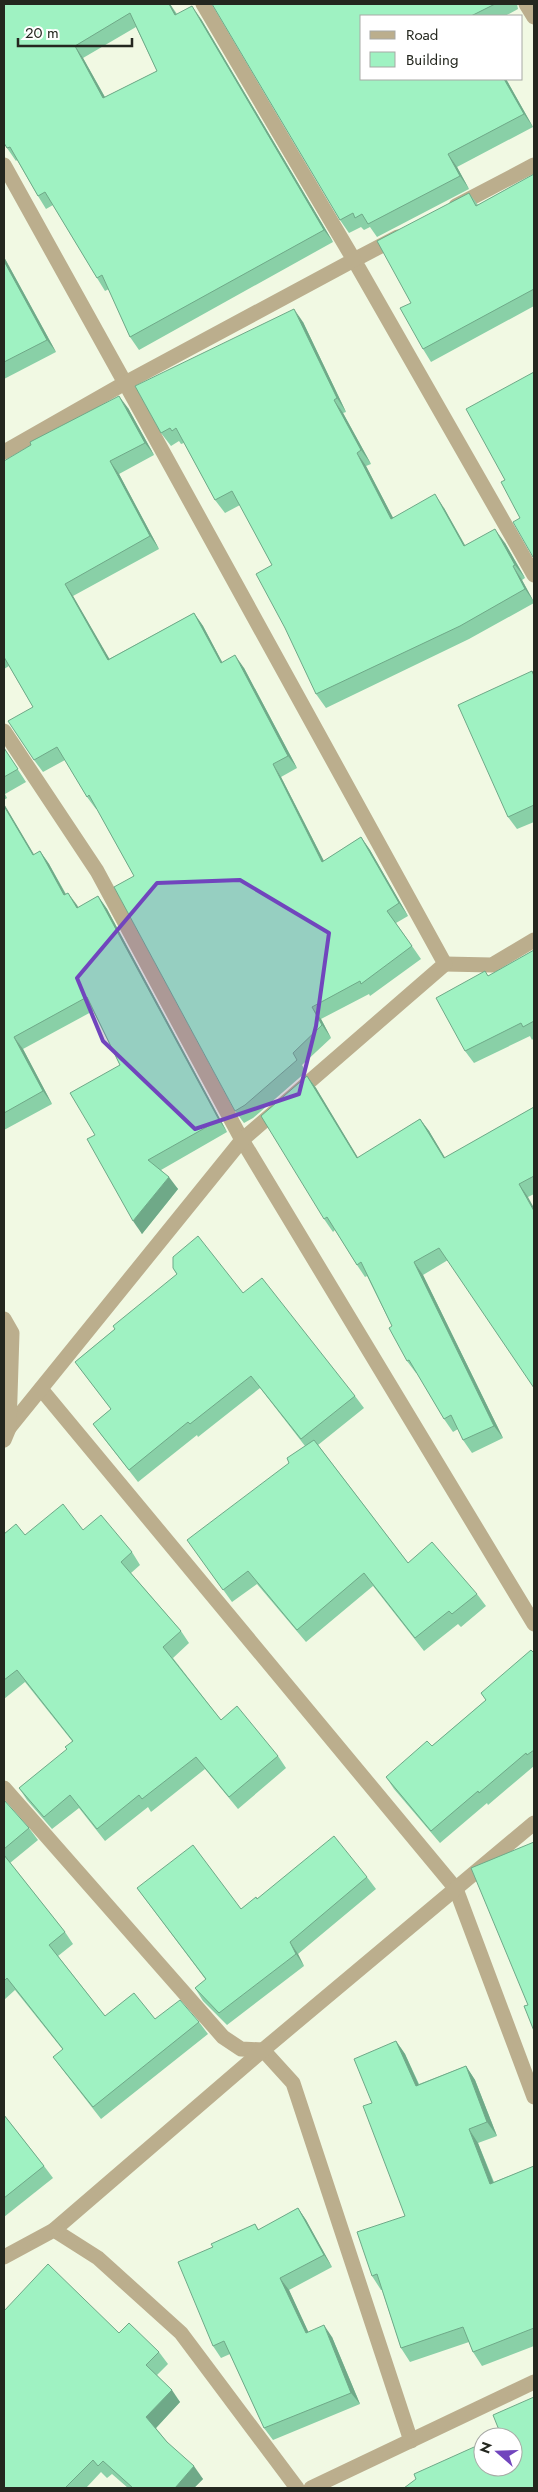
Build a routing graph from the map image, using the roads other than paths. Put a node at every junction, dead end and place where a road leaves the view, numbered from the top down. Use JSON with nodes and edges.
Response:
{"nodes":[{"id":1,"x":203,"y":4,"type":"edge"},
{"id":2,"x":526,"y":4,"type":"edge"},
{"id":3,"x":534,"y":17,"type":"edge"},
{"id":4,"x":4,"y":165,"type":"edge"},
{"id":5,"x":534,"y":165,"type":"edge"},
{"id":6,"x":440,"y":215,"type":"edge"},
{"id":7,"x":414,"y":228,"type":"edge"},
{"id":8,"x":354,"y":260,"type":"junction"},
{"id":9,"x":124,"y":383,"type":"junction"},
{"id":10,"x":4,"y":452,"type":"edge"},
{"id":11,"x":534,"y":575,"type":"edge"},
{"id":12,"x":4,"y":731,"type":"edge"},
{"id":13,"x":534,"y":940,"type":"edge"},
{"id":14,"x":445,"y":964,"type":"junction"},
{"id":15,"x":242,"y":1140,"type":"junction"},
{"id":16,"x":4,"y":1319,"type":"edge"},
{"id":17,"x":8,"y":1335,"type":"edge"},
{"id":18,"x":41,"y":1389,"type":"junction"},
{"id":19,"x":6,"y":1434,"type":"edge"},
{"id":20,"x":534,"y":1624,"type":"edge"},
{"id":21,"x":4,"y":1788,"type":"edge"},
{"id":22,"x":534,"y":1823,"type":"edge"},
{"id":23,"x":456,"y":1889,"type":"junction"},
{"id":24,"x":264,"y":2050,"type":"junction"},
{"id":25,"x":534,"y":2098,"type":"edge"},
{"id":26,"x":54,"y":2230,"type":"junction"},
{"id":27,"x":4,"y":2258,"type":"edge"},
{"id":28,"x":534,"y":2382,"type":"edge"},
{"id":29,"x":411,"y":2441,"type":"junction"},
{"id":30,"x":297,"y":2488,"type":"edge"},
{"id":31,"x":311,"y":2488,"type":"edge"}],
"edges":[{"from":1,"to":8,"type":"street"},
{"from":2,"to":3,"type":"street"},
{"from":4,"to":9,"type":"street"},
{"from":5,"to":6,"type":"street"},
{"from":7,"to":8,"type":"street"},
{"from":8,"to":9,"type":"street"},
{"from":8,"to":11,"type":"street"},
{"from":9,"to":10,"type":"street"},
{"from":9,"to":14,"type":"street"},
{"from":12,"to":15,"type":"street"},
{"from":13,"to":14,"type":"street"},
{"from":14,"to":15,"type":"street"},
{"from":15,"to":18,"type":"street"},
{"from":15,"to":20,"type":"street"},
{"from":16,"to":17,"type":"street"},
{"from":17,"to":19,"type":"street"},
{"from":18,"to":19,"type":"street"},
{"from":18,"to":23,"type":"street"},
{"from":21,"to":24,"type":"street"},
{"from":22,"to":23,"type":"street"},
{"from":23,"to":24,"type":"street"},
{"from":23,"to":25,"type":"street"},
{"from":24,"to":26,"type":"street"},
{"from":24,"to":29,"type":"street"},
{"from":26,"to":27,"type":"street"},
{"from":26,"to":30,"type":"street"},
{"from":28,"to":29,"type":"street"},
{"from":29,"to":31,"type":"street"}]}
